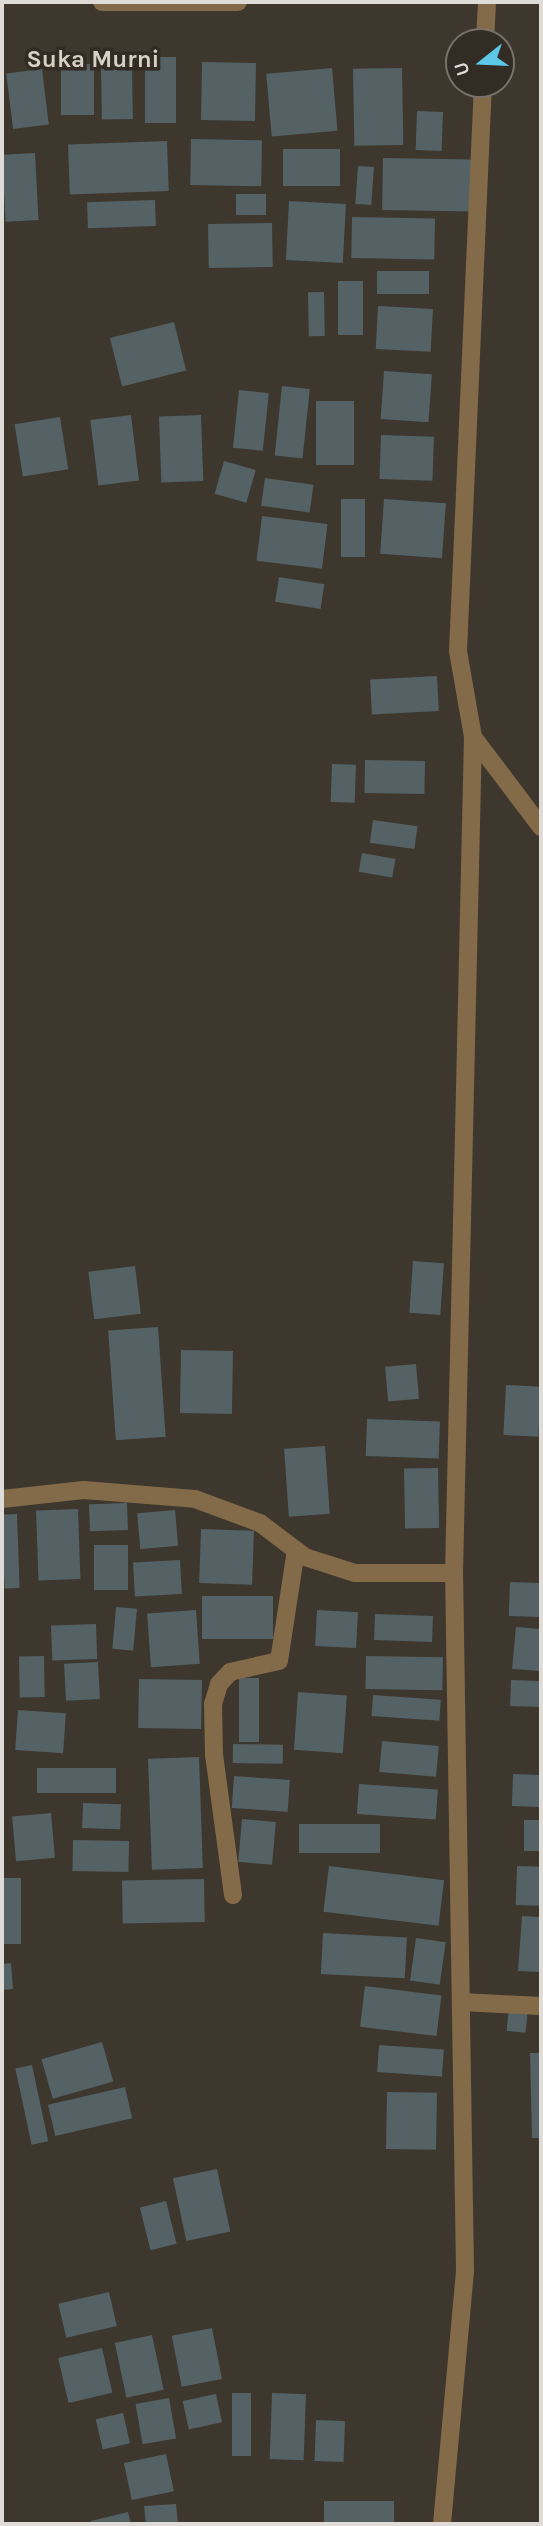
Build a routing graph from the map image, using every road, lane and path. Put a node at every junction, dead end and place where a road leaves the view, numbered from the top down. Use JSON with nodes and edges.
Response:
{"nodes":[{"id":1,"x":102,"y":2,"type":"edge"},
{"id":2,"x":238,"y":2,"type":"edge"},
{"id":3,"x":487,"y":2,"type":"edge"},
{"id":4,"x":486,"y":28,"type":"edge"},
{"id":5,"x":482,"y":98,"type":"edge"},
{"id":6,"x":473,"y":737,"type":"junction"},
{"id":7,"x":541,"y":827,"type":"edge"},
{"id":8,"x":2,"y":1499,"type":"edge"},
{"id":9,"x":296,"y":1550,"type":"junction"},
{"id":10,"x":454,"y":1573,"type":"junction"},
{"id":11,"x":233,"y":1895,"type":"dead end"},
{"id":12,"x":461,"y":2002,"type":"junction"},
{"id":13,"x":541,"y":2006,"type":"edge"},
{"id":14,"x":442,"y":2524,"type":"edge"}],
"edges":[{"from":1,"to":2,"type":"street"},
{"from":3,"to":4,"type":"street"},
{"from":5,"to":6,"type":"street"},
{"from":6,"to":7,"type":"street"},
{"from":6,"to":10,"type":"street"},
{"from":8,"to":9,"type":"street"},
{"from":9,"to":10,"type":"street"},
{"from":9,"to":11,"type":"street"},
{"from":10,"to":12,"type":"street"},
{"from":12,"to":13,"type":"street"},
{"from":12,"to":14,"type":"street"}]}
